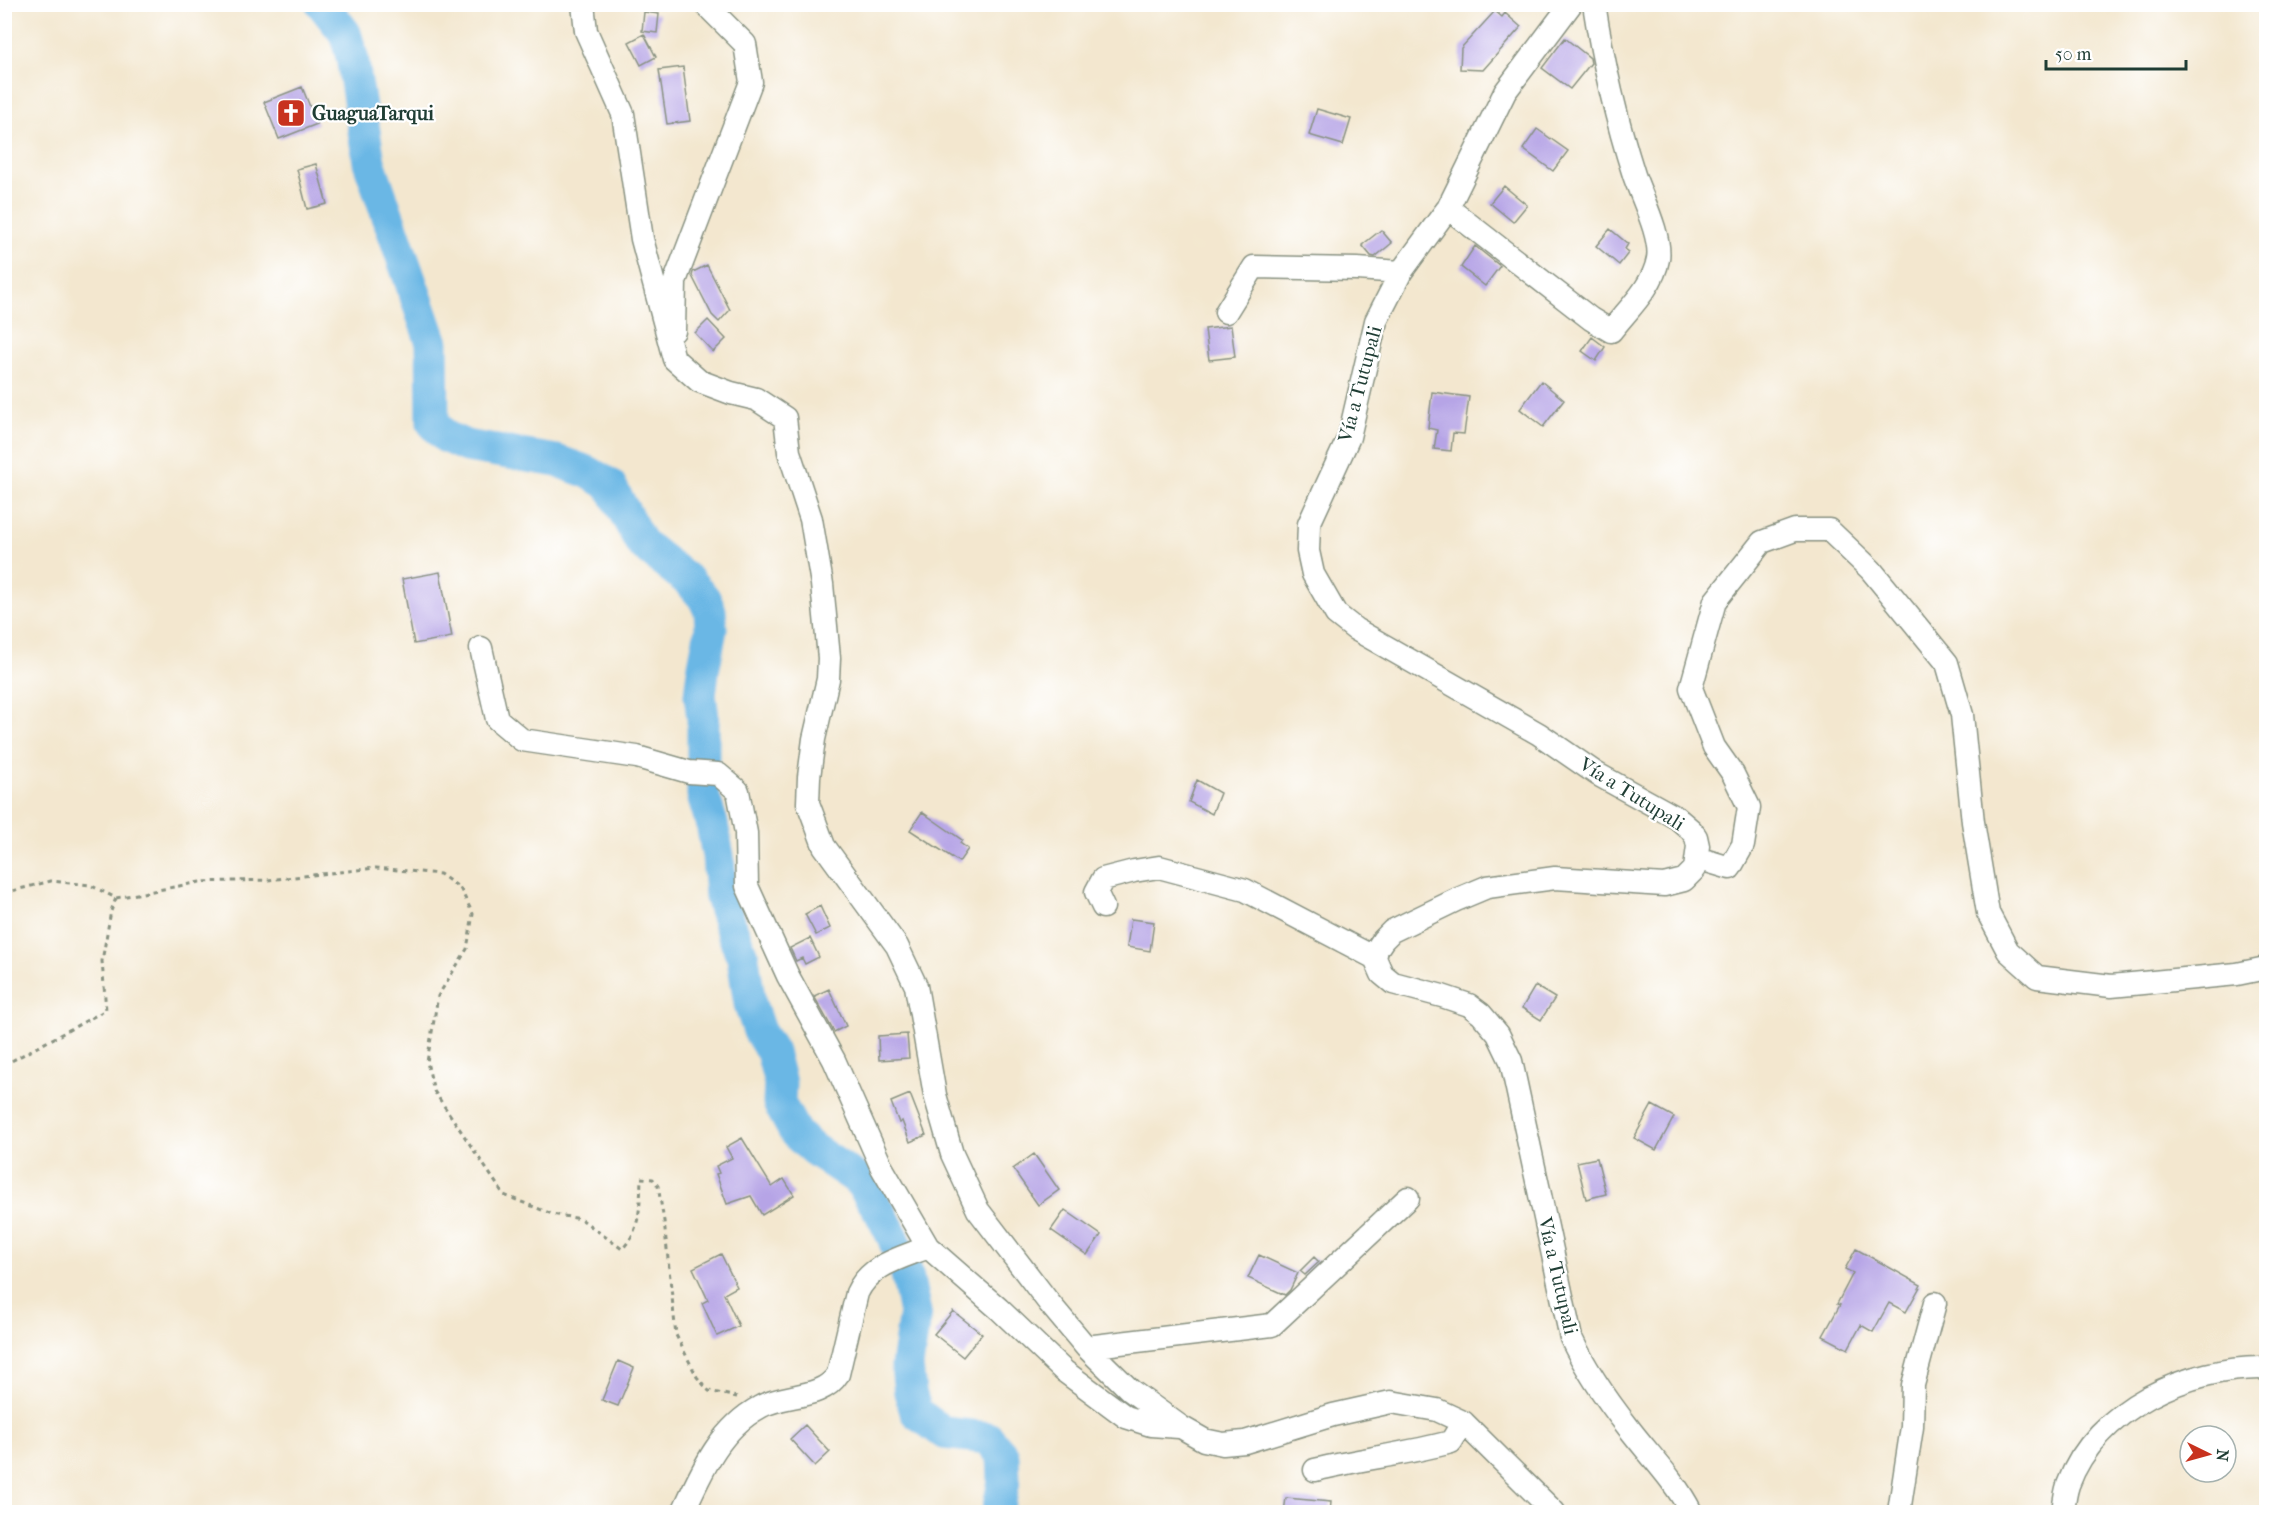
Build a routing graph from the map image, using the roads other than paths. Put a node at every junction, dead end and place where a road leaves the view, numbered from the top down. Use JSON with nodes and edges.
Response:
{"nodes":[{"id":1,"x":583,"y":4,"type":"edge"},
{"id":2,"x":705,"y":4,"type":"edge"},
{"id":3,"x":1571,"y":4,"type":"edge"},
{"id":4,"x":1594,"y":4,"type":"edge"},
{"id":5,"x":1448,"y":208,"type":"junction"},
{"id":6,"x":1401,"y":272,"type":"junction"},
{"id":7,"x":1226,"y":312,"type":"dead end"},
{"id":8,"x":674,"y":359,"type":"junction"},
{"id":9,"x":481,"y":648,"type":"dead end"},
{"id":10,"x":1697,"y":858,"type":"junction"},
{"id":11,"x":1102,"y":907,"type":"dead end"},
{"id":12,"x":1375,"y":958,"type":"junction"},
{"id":13,"x":2266,"y":968,"type":"edge"},
{"id":14,"x":1408,"y":1198,"type":"dead end"},
{"id":15,"x":921,"y":1250,"type":"junction"},
{"id":16,"x":1935,"y":1303,"type":"dead end"},
{"id":17,"x":1086,"y":1347,"type":"junction"},
{"id":18,"x":2266,"y":1368,"type":"edge"},
{"id":19,"x":1463,"y":1422,"type":"junction"},
{"id":20,"x":1181,"y":1427,"type":"junction"},
{"id":21,"x":1315,"y":1470,"type":"dead end"},
{"id":22,"x":683,"y":1512,"type":"edge"},
{"id":23,"x":1554,"y":1512,"type":"edge"},
{"id":24,"x":1691,"y":1512,"type":"edge"},
{"id":25,"x":1899,"y":1512,"type":"edge"},
{"id":26,"x":2063,"y":1512,"type":"edge"}],
"edges":[{"from":1,"to":8,"type":"street"},
{"from":2,"to":8,"type":"street"},
{"from":3,"to":5,"type":"street","name":"Vía a Tutupali"},
{"from":4,"to":5,"type":"street"},
{"from":5,"to":6,"type":"street","name":"Vía a Tutupali"},
{"from":6,"to":7,"type":"street"},
{"from":6,"to":10,"type":"street","name":"Vía a Tutupali"},
{"from":8,"to":17,"type":"street"},
{"from":9,"to":15,"type":"street"},
{"from":10,"to":12,"type":"street"},
{"from":10,"to":13,"type":"street"},
{"from":11,"to":12,"type":"street"},
{"from":12,"to":24,"type":"street","name":"Vía a Tutupali"},
{"from":14,"to":17,"type":"street"},
{"from":15,"to":20,"type":"street"},
{"from":15,"to":22,"type":"street"},
{"from":16,"to":25,"type":"street"},
{"from":17,"to":20,"type":"street"},
{"from":18,"to":26,"type":"street"},
{"from":19,"to":20,"type":"street"},
{"from":19,"to":21,"type":"street"},
{"from":19,"to":23,"type":"street"}]}
